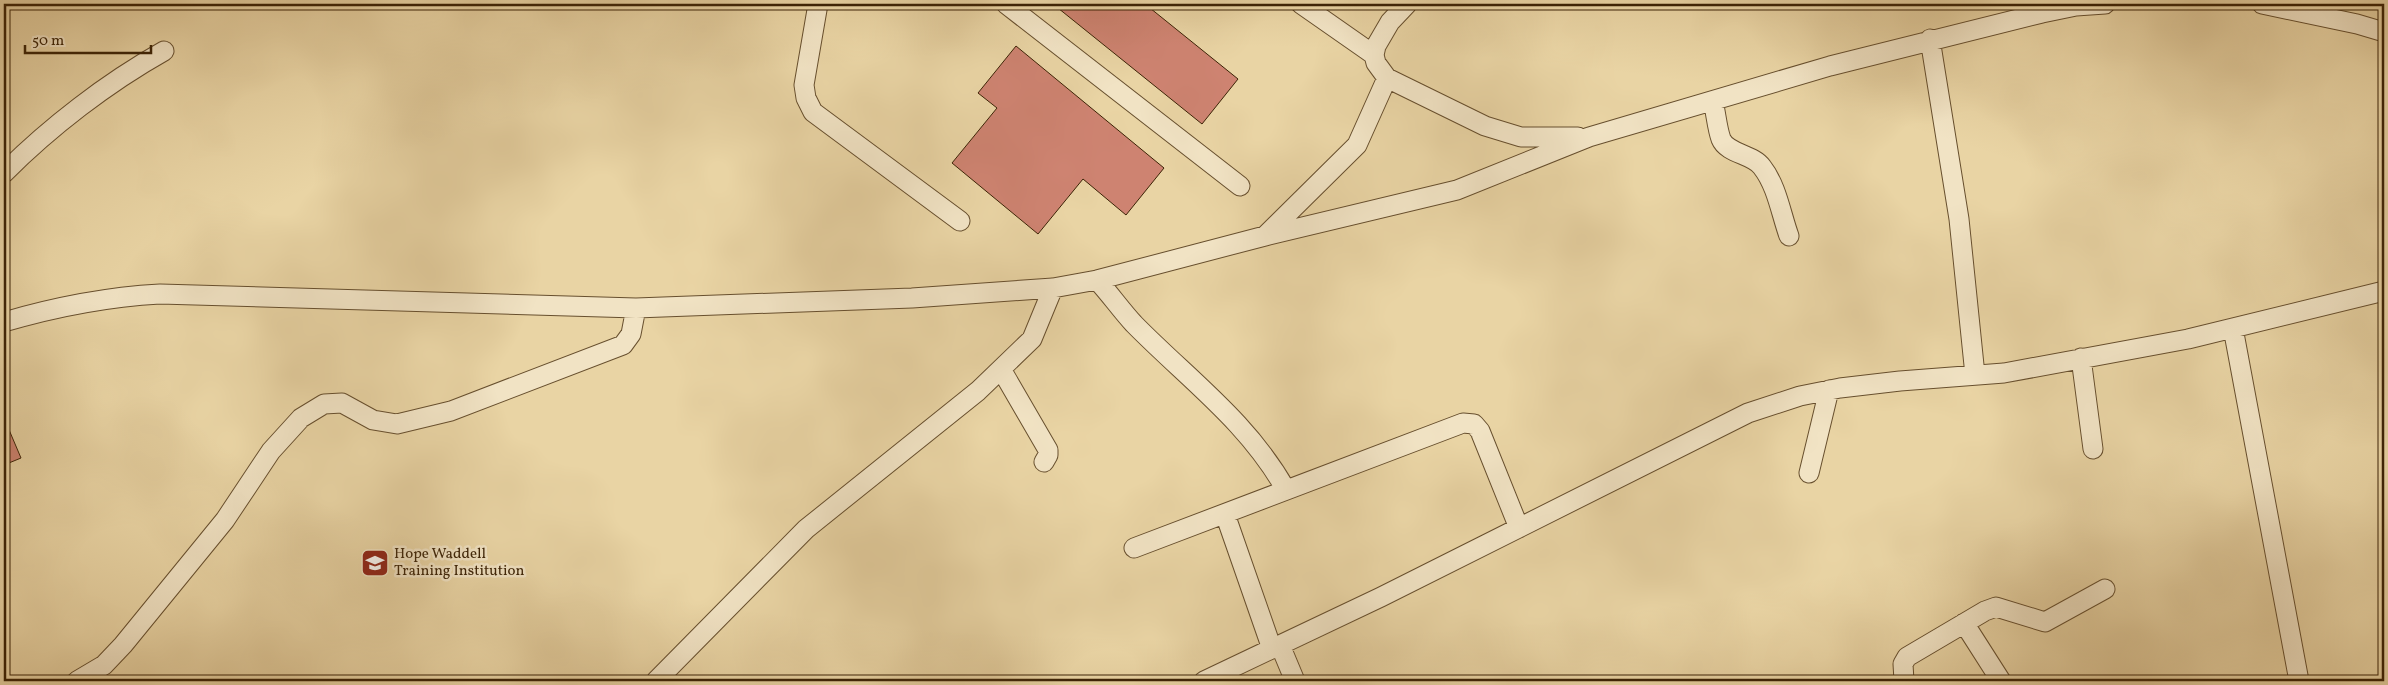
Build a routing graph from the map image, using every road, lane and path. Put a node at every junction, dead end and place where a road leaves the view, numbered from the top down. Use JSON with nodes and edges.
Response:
{"nodes":[{"id":1,"x":818,"y":4,"type":"edge"},
{"id":2,"x":1006,"y":4,"type":"edge"},
{"id":3,"x":1301,"y":4,"type":"edge"},
{"id":4,"x":1407,"y":4,"type":"edge"},
{"id":5,"x":2105,"y":4,"type":"edge"},
{"id":6,"x":2262,"y":4,"type":"edge"},
{"id":7,"x":2384,"y":32,"type":"edge"},
{"id":8,"x":1930,"y":40,"type":"junction"},
{"id":9,"x":164,"y":51,"type":"dead end"},
{"id":10,"x":1374,"y":55,"type":"junction"},
{"id":11,"x":1387,"y":78,"type":"junction"},
{"id":12,"x":1713,"y":101,"type":"junction"},
{"id":13,"x":1589,"y":137,"type":"junction"},
{"id":14,"x":4,"y":173,"type":"edge"},
{"id":15,"x":1240,"y":186,"type":"dead end"},
{"id":16,"x":960,"y":221,"type":"dead end"},
{"id":17,"x":1265,"y":236,"type":"junction"},
{"id":18,"x":1789,"y":236,"type":"dead end"},
{"id":19,"x":1098,"y":280,"type":"junction"},
{"id":20,"x":1053,"y":288,"type":"junction"},
{"id":21,"x":2384,"y":292,"type":"edge"},
{"id":22,"x":636,"y":308,"type":"junction"},
{"id":23,"x":4,"y":322,"type":"edge"},
{"id":24,"x":2233,"y":328,"type":"junction"},
{"id":25,"x":2081,"y":358,"type":"junction"},
{"id":26,"x":1001,"y":369,"type":"junction"},
{"id":27,"x":1975,"y":375,"type":"junction"},
{"id":28,"x":1829,"y":390,"type":"junction"},
{"id":29,"x":2092,"y":449,"type":"dead end"},
{"id":30,"x":1044,"y":462,"type":"dead end"},
{"id":31,"x":1809,"y":473,"type":"dead end"},
{"id":32,"x":1286,"y":490,"type":"junction"},
{"id":33,"x":1225,"y":514,"type":"junction"},
{"id":34,"x":1519,"y":528,"type":"junction"},
{"id":35,"x":1134,"y":548,"type":"dead end"},
{"id":36,"x":2104,"y":589,"type":"dead end"},
{"id":37,"x":1964,"y":623,"type":"junction"},
{"id":38,"x":1276,"y":647,"type":"junction"},
{"id":39,"x":78,"y":681,"type":"edge"},
{"id":40,"x":656,"y":681,"type":"edge"},
{"id":41,"x":1204,"y":681,"type":"edge"},
{"id":42,"x":1295,"y":681,"type":"edge"},
{"id":43,"x":1904,"y":681,"type":"edge"},
{"id":44,"x":2001,"y":681,"type":"edge"},
{"id":45,"x":2299,"y":681,"type":"edge"}],
"edges":[{"from":1,"to":16,"type":"street"},
{"from":2,"to":15,"type":"street"},
{"from":3,"to":10,"type":"street"},
{"from":4,"to":10,"type":"street"},
{"from":5,"to":8,"type":"street"},
{"from":6,"to":7,"type":"street"},
{"from":8,"to":12,"type":"street"},
{"from":8,"to":27,"type":"street"},
{"from":9,"to":14,"type":"street"},
{"from":10,"to":11,"type":"street"},
{"from":11,"to":13,"type":"street"},
{"from":11,"to":17,"type":"street"},
{"from":12,"to":13,"type":"street"},
{"from":12,"to":18,"type":"street"},
{"from":13,"to":17,"type":"street"},
{"from":17,"to":19,"type":"street"},
{"from":19,"to":20,"type":"street"},
{"from":19,"to":32,"type":"street"},
{"from":20,"to":22,"type":"street"},
{"from":20,"to":26,"type":"street"},
{"from":21,"to":24,"type":"street"},
{"from":22,"to":23,"type":"street"},
{"from":22,"to":39,"type":"street"},
{"from":24,"to":25,"type":"street"},
{"from":24,"to":45,"type":"street"},
{"from":25,"to":27,"type":"street"},
{"from":25,"to":29,"type":"street"},
{"from":26,"to":30,"type":"street"},
{"from":26,"to":40,"type":"street"},
{"from":27,"to":28,"type":"street"},
{"from":28,"to":31,"type":"street"},
{"from":28,"to":34,"type":"street"},
{"from":32,"to":33,"type":"street"},
{"from":32,"to":34,"type":"street"},
{"from":33,"to":35,"type":"street"},
{"from":33,"to":38,"type":"street"},
{"from":34,"to":38,"type":"street"},
{"from":36,"to":37,"type":"street"},
{"from":37,"to":43,"type":"street"},
{"from":37,"to":44,"type":"street"},
{"from":38,"to":41,"type":"street"},
{"from":38,"to":42,"type":"street"}]}
